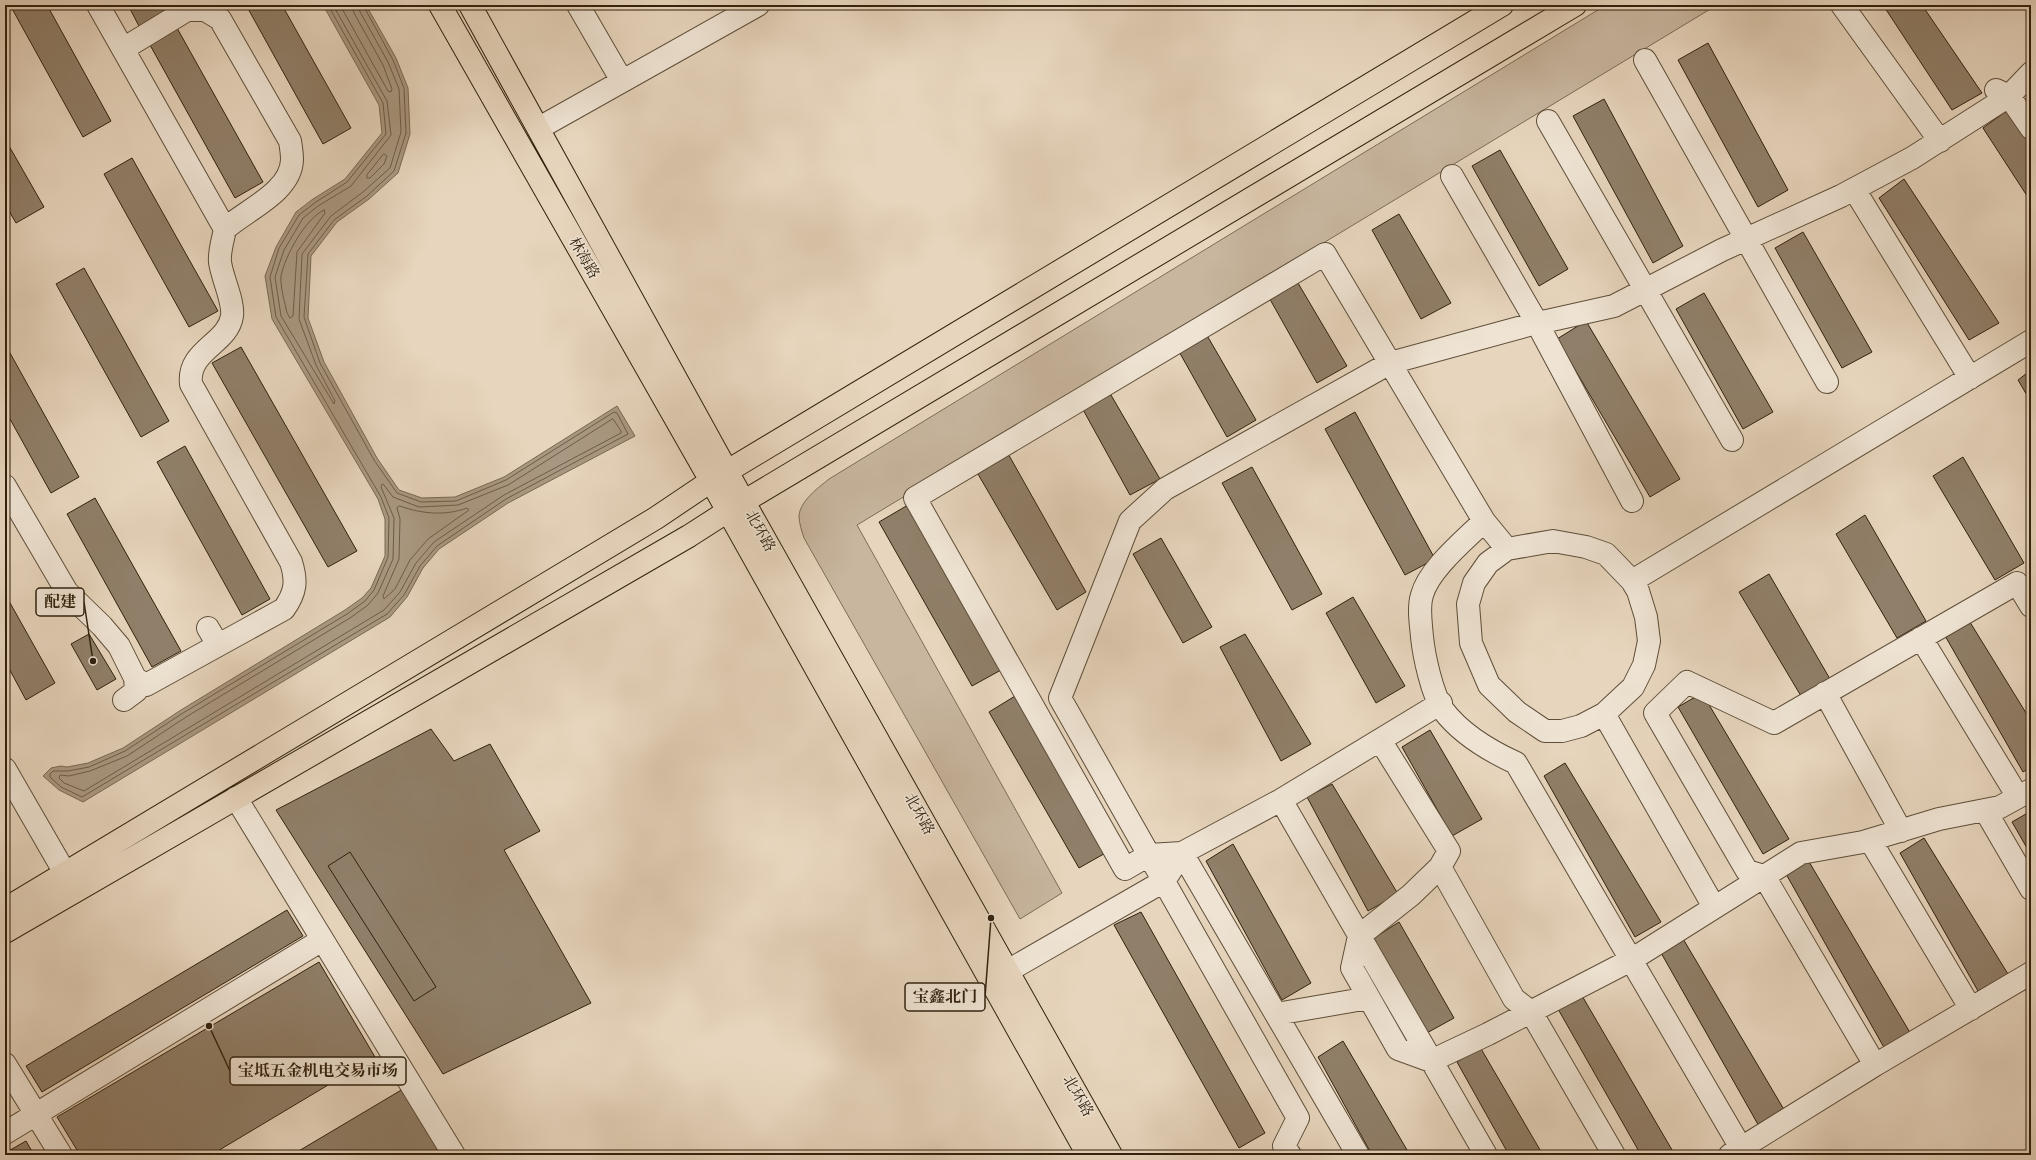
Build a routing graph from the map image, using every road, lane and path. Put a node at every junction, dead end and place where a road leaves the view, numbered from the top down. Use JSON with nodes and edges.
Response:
{"nodes":[{"id":1,"x":98,"y":5,"type":"edge"},
{"id":2,"x":440,"y":5,"type":"edge"},
{"id":3,"x":470,"y":5,"type":"edge"},
{"id":4,"x":578,"y":5,"type":"edge"},
{"id":5,"x":758,"y":5,"type":"edge"},
{"id":6,"x":1502,"y":5,"type":"edge"},
{"id":7,"x":1575,"y":5,"type":"edge"},
{"id":8,"x":1842,"y":5,"type":"edge"},
{"id":9,"x":123,"y":49,"type":"junction"},
{"id":10,"x":1645,"y":60,"type":"dead end"},
{"id":11,"x":2031,"y":73,"type":"edge"},
{"id":12,"x":622,"y":81,"type":"junction"},
{"id":13,"x":2002,"y":92,"type":"junction"},
{"id":14,"x":1548,"y":121,"type":"dead end"},
{"id":15,"x":539,"y":128,"type":"junction"},
{"id":16,"x":2031,"y":128,"type":"edge"},
{"id":17,"x":1940,"y":141,"type":"junction"},
{"id":18,"x":1452,"y":176,"type":"dead end"},
{"id":19,"x":1854,"y":189,"type":"junction"},
{"id":20,"x":225,"y":229,"type":"junction"},
{"id":21,"x":1746,"y":239,"type":"junction"},
{"id":22,"x":1645,"y":289,"type":"junction"},
{"id":23,"x":1537,"y":323,"type":"junction"},
{"id":24,"x":2031,"y":341,"type":"edge"},
{"id":25,"x":1390,"y":363,"type":"junction"},
{"id":26,"x":1970,"y":378,"type":"junction"},
{"id":27,"x":1827,"y":382,"type":"dead end"},
{"id":28,"x":1732,"y":440,"type":"dead end"},
{"id":29,"x":720,"y":476,"type":"junction"},
{"id":30,"x":5,"y":486,"type":"edge"},
{"id":31,"x":1632,"y":501,"type":"dead end"},
{"id":32,"x":736,"y":506,"type":"junction"},
{"id":33,"x":1484,"y":521,"type":"junction"},
{"id":34,"x":1507,"y":549,"type":"junction"},
{"id":35,"x":1632,"y":581,"type":"junction"},
{"id":36,"x":2031,"y":606,"type":"edge"},
{"id":37,"x":1921,"y":638,"type":"junction"},
{"id":38,"x":135,"y":678,"type":"junction"},
{"id":39,"x":1825,"y":693,"type":"junction"},
{"id":40,"x":124,"y":700,"type":"dead end"},
{"id":41,"x":1440,"y":702,"type":"junction"},
{"id":42,"x":1604,"y":714,"type":"junction"},
{"id":43,"x":1380,"y":740,"type":"junction"},
{"id":44,"x":5,"y":769,"type":"edge"},
{"id":45,"x":2024,"y":793,"type":"edge"},
{"id":46,"x":236,"y":798,"type":"junction"},
{"id":47,"x":1281,"y":800,"type":"junction"},
{"id":48,"x":1985,"y":810,"type":"junction"},
{"id":49,"x":1901,"y":831,"type":"junction"},
{"id":50,"x":1870,"y":840,"type":"junction"},
{"id":51,"x":1182,"y":853,"type":"junction"},
{"id":52,"x":1149,"y":855,"type":"junction"},
{"id":53,"x":1440,"y":867,"type":"junction"},
{"id":54,"x":65,"y":873,"type":"junction"},
{"id":55,"x":1764,"y":876,"type":"junction"},
{"id":56,"x":1164,"y":881,"type":"junction"},
{"id":57,"x":2031,"y":889,"type":"edge"},
{"id":58,"x":1714,"y":907,"type":"junction"},
{"id":59,"x":5,"y":909,"type":"edge"},
{"id":60,"x":5,"y":932,"type":"edge"},
{"id":61,"x":1359,"y":936,"type":"junction"},
{"id":62,"x":322,"y":940,"type":"junction"},
{"id":63,"x":1631,"y":960,"type":"junction"},
{"id":64,"x":2031,"y":973,"type":"edge"},
{"id":65,"x":998,"y":976,"type":"junction"},
{"id":66,"x":1369,"y":998,"type":"junction"},
{"id":67,"x":1971,"y":1009,"type":"junction"},
{"id":68,"x":1530,"y":1012,"type":"junction"},
{"id":69,"x":1276,"y":1014,"type":"junction"},
{"id":70,"x":1432,"y":1061,"type":"junction"},
{"id":71,"x":5,"y":1064,"type":"edge"},
{"id":72,"x":1875,"y":1066,"type":"junction"},
{"id":73,"x":36,"y":1114,"type":"junction"},
{"id":74,"x":5,"y":1133,"type":"edge"},
{"id":75,"x":1736,"y":1152,"type":"edge"},
{"id":76,"x":61,"y":1155,"type":"edge"},
{"id":77,"x":454,"y":1155,"type":"edge"},
{"id":78,"x":1088,"y":1155,"type":"edge"},
{"id":79,"x":1111,"y":1155,"type":"edge"},
{"id":80,"x":1290,"y":1155,"type":"edge"},
{"id":81,"x":1358,"y":1155,"type":"edge"},
{"id":82,"x":1486,"y":1155,"type":"edge"},
{"id":83,"x":1614,"y":1155,"type":"edge"}],
"edges":[{"from":1,"to":9,"type":"street"},
{"from":2,"to":29,"type":"main road","name":"林海路"},
{"from":3,"to":15,"type":"main road","name":"林海路"},
{"from":4,"to":12,"type":"street"},
{"from":5,"to":12,"type":"street"},
{"from":6,"to":29,"type":"main road"},
{"from":7,"to":32,"type":"main road"},
{"from":8,"to":17,"type":"street"},
{"from":9,"to":20,"type":"street"},
{"from":9,"to":20,"type":"street"},
{"from":10,"to":21,"type":"street"},
{"from":11,"to":13,"type":"street"},
{"from":12,"to":15,"type":"street"},
{"from":13,"to":16,"type":"street"},
{"from":13,"to":17,"type":"street"},
{"from":14,"to":22,"type":"street"},
{"from":15,"to":29,"type":"main road","name":"林海路"},
{"from":17,"to":19,"type":"street"},
{"from":18,"to":23,"type":"street"},
{"from":19,"to":21,"type":"street"},
{"from":19,"to":26,"type":"street"},
{"from":20,"to":38,"type":"street"},
{"from":21,"to":22,"type":"street"},
{"from":21,"to":27,"type":"street"},
{"from":22,"to":23,"type":"street"},
{"from":22,"to":28,"type":"street"},
{"from":23,"to":25,"type":"street"},
{"from":23,"to":31,"type":"street"},
{"from":24,"to":26,"type":"street"},
{"from":25,"to":33,"type":"street"},
{"from":25,"to":52,"type":"street"},
{"from":25,"to":52,"type":"street"},
{"from":26,"to":35,"type":"street"},
{"from":29,"to":32,"type":"main road","name":"林海路"},
{"from":29,"to":54,"type":"main road"},
{"from":30,"to":38,"type":"street"},
{"from":32,"to":46,"type":"main road"},
{"from":32,"to":65,"type":"main road","name":"北环路"},
{"from":33,"to":34,"type":"street"},
{"from":33,"to":41,"type":"street"},
{"from":34,"to":35,"type":"street"},
{"from":34,"to":42,"type":"street"},
{"from":35,"to":42,"type":"street"},
{"from":36,"to":37,"type":"street"},
{"from":37,"to":39,"type":"street"},
{"from":37,"to":45,"type":"street"},
{"from":38,"to":40,"type":"street"},
{"from":39,"to":49,"type":"street"},
{"from":39,"to":55,"type":"street"},
{"from":41,"to":43,"type":"street"},
{"from":41,"to":63,"type":"street"},
{"from":42,"to":58,"type":"street"},
{"from":43,"to":47,"type":"street"},
{"from":43,"to":53,"type":"street"},
{"from":44,"to":54,"type":"street"},
{"from":45,"to":48,"type":"street"},
{"from":46,"to":60,"type":"main road"},
{"from":46,"to":62,"type":"street"},
{"from":47,"to":51,"type":"street"},
{"from":47,"to":61,"type":"street"},
{"from":48,"to":49,"type":"street"},
{"from":48,"to":57,"type":"street"},
{"from":49,"to":50,"type":"street"},
{"from":50,"to":55,"type":"street"},
{"from":50,"to":67,"type":"street"},
{"from":51,"to":52,"type":"street"},
{"from":51,"to":56,"type":"street"},
{"from":51,"to":69,"type":"street"},
{"from":52,"to":56,"type":"street"},
{"from":53,"to":61,"type":"street"},
{"from":53,"to":68,"type":"street"},
{"from":54,"to":59,"type":"main road"},
{"from":55,"to":58,"type":"street"},
{"from":55,"to":72,"type":"street"},
{"from":56,"to":65,"type":"street"},
{"from":56,"to":80,"type":"street"},
{"from":58,"to":63,"type":"street"},
{"from":61,"to":66,"type":"street"},
{"from":61,"to":70,"type":"street"},
{"from":62,"to":73,"type":"street"},
{"from":62,"to":77,"type":"street"},
{"from":63,"to":68,"type":"street"},
{"from":63,"to":75,"type":"street"},
{"from":64,"to":67,"type":"street"},
{"from":65,"to":78,"type":"main road","name":"北环路"},
{"from":65,"to":79,"type":"main road","name":"北环路"},
{"from":66,"to":69,"type":"street"},
{"from":66,"to":70,"type":"street"},
{"from":67,"to":72,"type":"street"},
{"from":68,"to":70,"type":"street"},
{"from":68,"to":83,"type":"street"},
{"from":69,"to":81,"type":"street"},
{"from":70,"to":82,"type":"street"},
{"from":71,"to":73,"type":"street"},
{"from":72,"to":75,"type":"street"},
{"from":73,"to":74,"type":"street"},
{"from":73,"to":76,"type":"street"}]}
